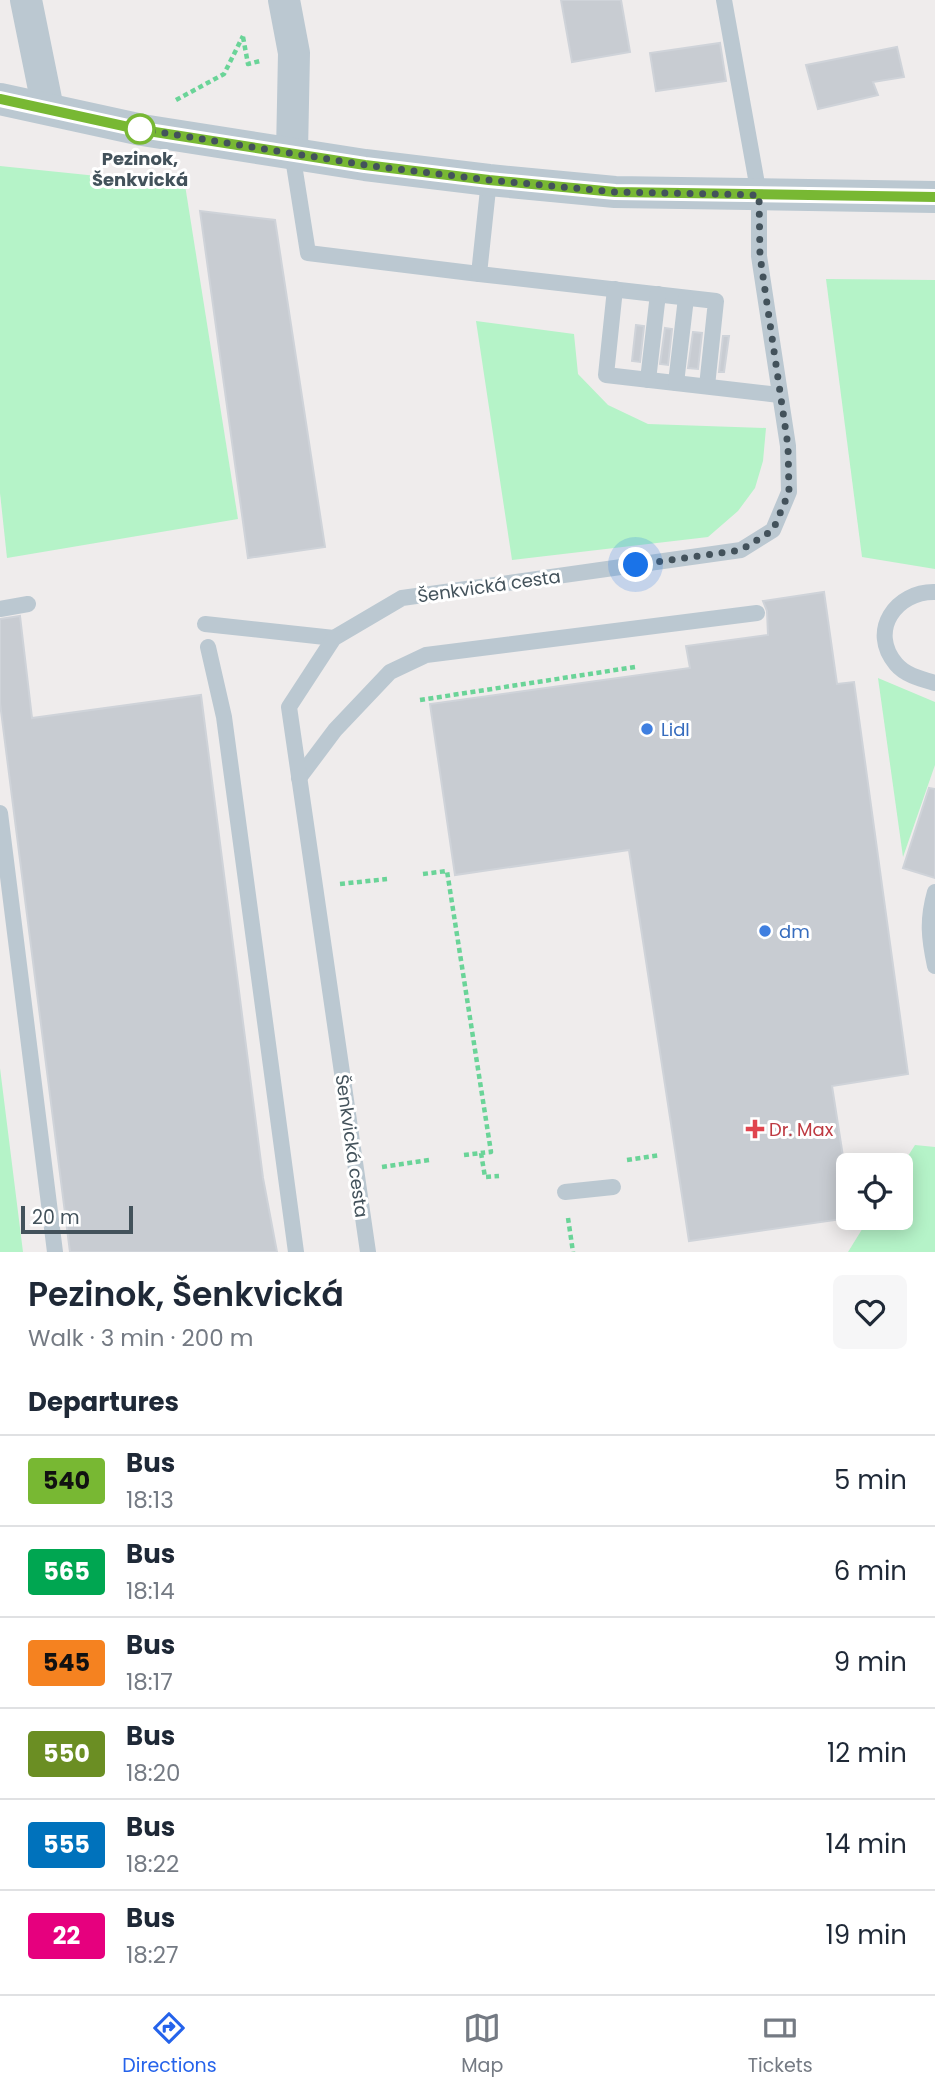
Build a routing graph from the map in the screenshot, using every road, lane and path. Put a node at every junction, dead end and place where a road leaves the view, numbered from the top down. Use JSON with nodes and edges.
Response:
{"nodes":[{"id":1,"x":26,"y":0,"type":"edge"},
{"id":2,"x":284,"y":0,"type":"edge"},
{"id":3,"x":724,"y":0,"type":"edge"},
{"id":4,"x":266,"y":59,"type":"dead end"},
{"id":5,"x":0,"y":99,"type":"edge"},
{"id":6,"x":48,"y":109,"type":"junction"},
{"id":7,"x":126,"y":125,"type":"junction"},
{"id":8,"x":292,"y":152,"type":"junction"},
{"id":9,"x":489,"y":180,"type":"junction"},
{"id":10,"x":759,"y":195,"type":"junction"},
{"id":11,"x":935,"y":197,"type":"edge"},
{"id":12,"x":479,"y":274,"type":"junction"},
{"id":13,"x":615,"y":289,"type":"junction"},
{"id":14,"x":658,"y":294,"type":"junction"},
{"id":15,"x":686,"y":298,"type":"junction"},
{"id":16,"x":648,"y":380,"type":"junction"},
{"id":17,"x":676,"y":383,"type":"junction"},
{"id":18,"x":707,"y":386,"type":"junction"},
{"id":19,"x":779,"y":395,"type":"junction"},
{"id":20,"x":935,"y":592,"type":"edge"},
{"id":21,"x":28,"y":604,"type":"dead end"},
{"id":22,"x":0,"y":609,"type":"edge"},
{"id":23,"x":757,"y":612,"type":"dead end"},
{"id":24,"x":205,"y":624,"type":"dead end"},
{"id":25,"x":334,"y":638,"type":"junction"},
{"id":26,"x":208,"y":647,"type":"dead end"},
{"id":27,"x":635,"y":667,"type":"dead end"},
{"id":28,"x":935,"y":683,"type":"edge"},
{"id":29,"x":420,"y":700,"type":"dead end"},
{"id":30,"x":299,"y":778,"type":"junction"},
{"id":31,"x":0,"y":813,"type":"edge"},
{"id":32,"x":423,"y":874,"type":"dead end"},
{"id":33,"x":387,"y":878,"type":"dead end"},
{"id":34,"x":330,"y":885,"type":"dead end"},
{"id":35,"x":935,"y":892,"type":"edge"},
{"id":36,"x":935,"y":966,"type":"edge"},
{"id":37,"x":481,"y":1153,"type":"junction"},
{"id":38,"x":464,"y":1155,"type":"dead end"},
{"id":39,"x":660,"y":1155,"type":"dead end"},
{"id":40,"x":429,"y":1160,"type":"dead end"},
{"id":41,"x":627,"y":1160,"type":"dead end"},
{"id":42,"x":371,"y":1168,"type":"dead end"},
{"id":43,"x":499,"y":1176,"type":"dead end"},
{"id":44,"x":613,"y":1187,"type":"dead end"},
{"id":45,"x":566,"y":1200,"type":"joint"},
{"id":46,"x":55,"y":1252,"type":"edge"},
{"id":47,"x":296,"y":1252,"type":"edge"},
{"id":48,"x":368,"y":1252,"type":"edge"},
{"id":49,"x":573,"y":1252,"type":"edge"}],
"edges":[{"from":1,"to":6,"type":"street"},
{"from":2,"to":8,"type":"street"},
{"from":3,"to":10,"type":"lane","name":"Šenkvická cesta"},
{"from":4,"to":7,"type":"path"},
{"from":5,"to":6,"type":"street"},
{"from":6,"to":7,"type":"street"},
{"from":7,"to":8,"type":"street"},
{"from":8,"to":9,"type":"street"},
{"from":8,"to":12,"type":"lane"},
{"from":9,"to":10,"type":"street"},
{"from":9,"to":12,"type":"lane"},
{"from":10,"to":11,"type":"street"},
{"from":10,"to":19,"type":"lane","name":"Šenkvická cesta"},
{"from":12,"to":13,"type":"lane"},
{"from":13,"to":14,"type":"lane"},
{"from":13,"to":16,"type":"lane"},
{"from":14,"to":15,"type":"lane"},
{"from":14,"to":16,"type":"lane"},
{"from":15,"to":17,"type":"lane"},
{"from":15,"to":18,"type":"lane"},
{"from":16,"to":17,"type":"lane"},
{"from":17,"to":18,"type":"lane"},
{"from":18,"to":19,"type":"lane"},
{"from":19,"to":25,"type":"lane","name":"Šenkvická cesta"},
{"from":20,"to":28,"type":"lane"},
{"from":21,"to":22,"type":"lane"},
{"from":23,"to":30,"type":"lane"},
{"from":24,"to":25,"type":"lane"},
{"from":25,"to":30,"type":"lane","name":"Šenkvická cesta"},
{"from":26,"to":47,"type":"lane"},
{"from":27,"to":29,"type":"path"},
{"from":30,"to":48,"type":"lane","name":"Šenkvická cesta"},
{"from":31,"to":46,"type":"lane"},
{"from":32,"to":37,"type":"path"},
{"from":33,"to":34,"type":"path"},
{"from":35,"to":36,"type":"lane"},
{"from":37,"to":38,"type":"path"},
{"from":37,"to":43,"type":"path"},
{"from":39,"to":41,"type":"path"},
{"from":40,"to":42,"type":"path"},
{"from":44,"to":45,"type":"lane"},
{"from":45,"to":49,"type":"path"}]}
